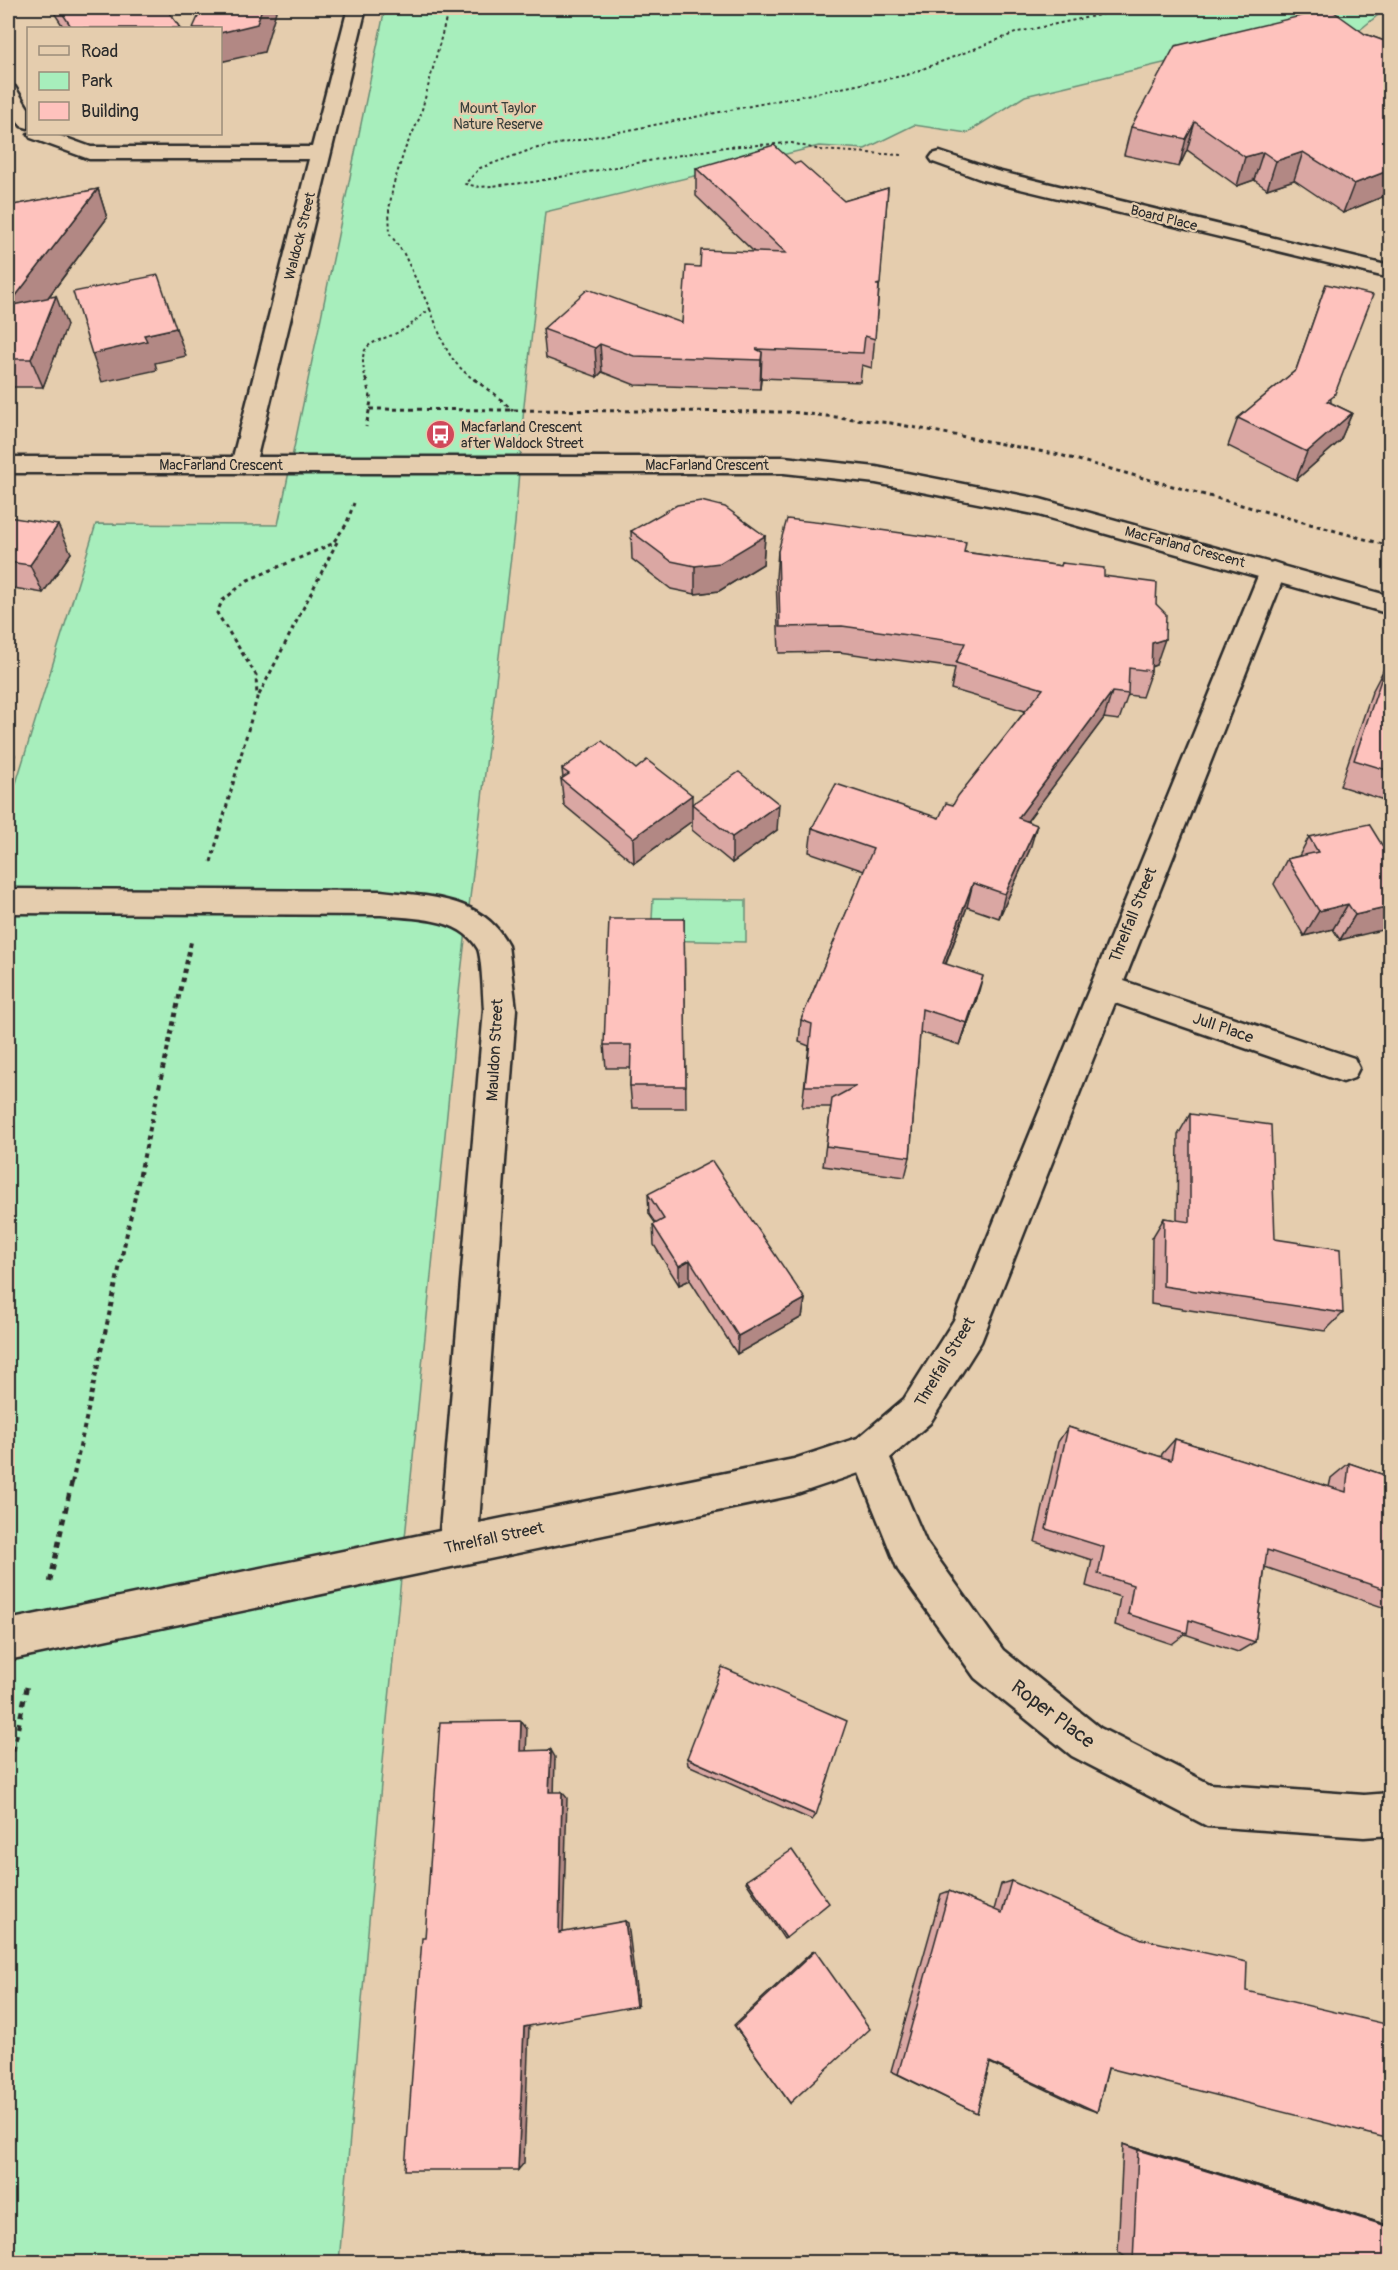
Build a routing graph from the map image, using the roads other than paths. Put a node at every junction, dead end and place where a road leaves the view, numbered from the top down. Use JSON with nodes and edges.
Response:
{"nodes":[{"id":1,"x":357,"y":8,"type":"edge"},
{"id":2,"x":42,"y":135,"type":"edge"},
{"id":3,"x":321,"y":153,"type":"junction"},
{"id":4,"x":940,"y":158,"type":"road end"},
{"id":5,"x":1390,"y":272,"type":"edge"},
{"id":6,"x":8,"y":465,"type":"edge"},
{"id":7,"x":243,"y":465,"type":"junction"},
{"id":8,"x":1273,"y":571,"type":"junction"},
{"id":9,"x":1390,"y":605,"type":"edge"},
{"id":10,"x":8,"y":900,"type":"edge"},
{"id":11,"x":1104,"y":987,"type":"junction"},
{"id":12,"x":1343,"y":1068,"type":"dead end"},
{"id":13,"x":869,"y":1452,"type":"junction"},
{"id":14,"x":458,"y":1545,"type":"junction"},
{"id":15,"x":8,"y":1640,"type":"edge"},
{"id":16,"x":1390,"y":1814,"type":"edge"}],
"edges":[{"from":1,"to":3,"type":"street","name":"Waldock Street"},
{"from":2,"to":3,"type":"street"},
{"from":3,"to":7,"type":"street","name":"Waldock Street"},
{"from":4,"to":5,"type":"street","name":"Board Place"},
{"from":6,"to":7,"type":"street","name":"MacFarland Crescent"},
{"from":7,"to":8,"type":"street","name":"MacFarland Crescent"},
{"from":8,"to":9,"type":"street","name":"MacFarland Crescent"},
{"from":8,"to":11,"type":"street","name":"Threlfall Street"},
{"from":10,"to":14,"type":"street","name":"Mauldon Street"},
{"from":11,"to":12,"type":"street","name":"Jull Place"},
{"from":11,"to":13,"type":"street","name":"Threlfall Street"},
{"from":13,"to":14,"type":"street","name":"Threlfall Street"},
{"from":13,"to":16,"type":"street","name":"Roper Place"},
{"from":14,"to":15,"type":"street","name":"Threlfall Street"}]}
